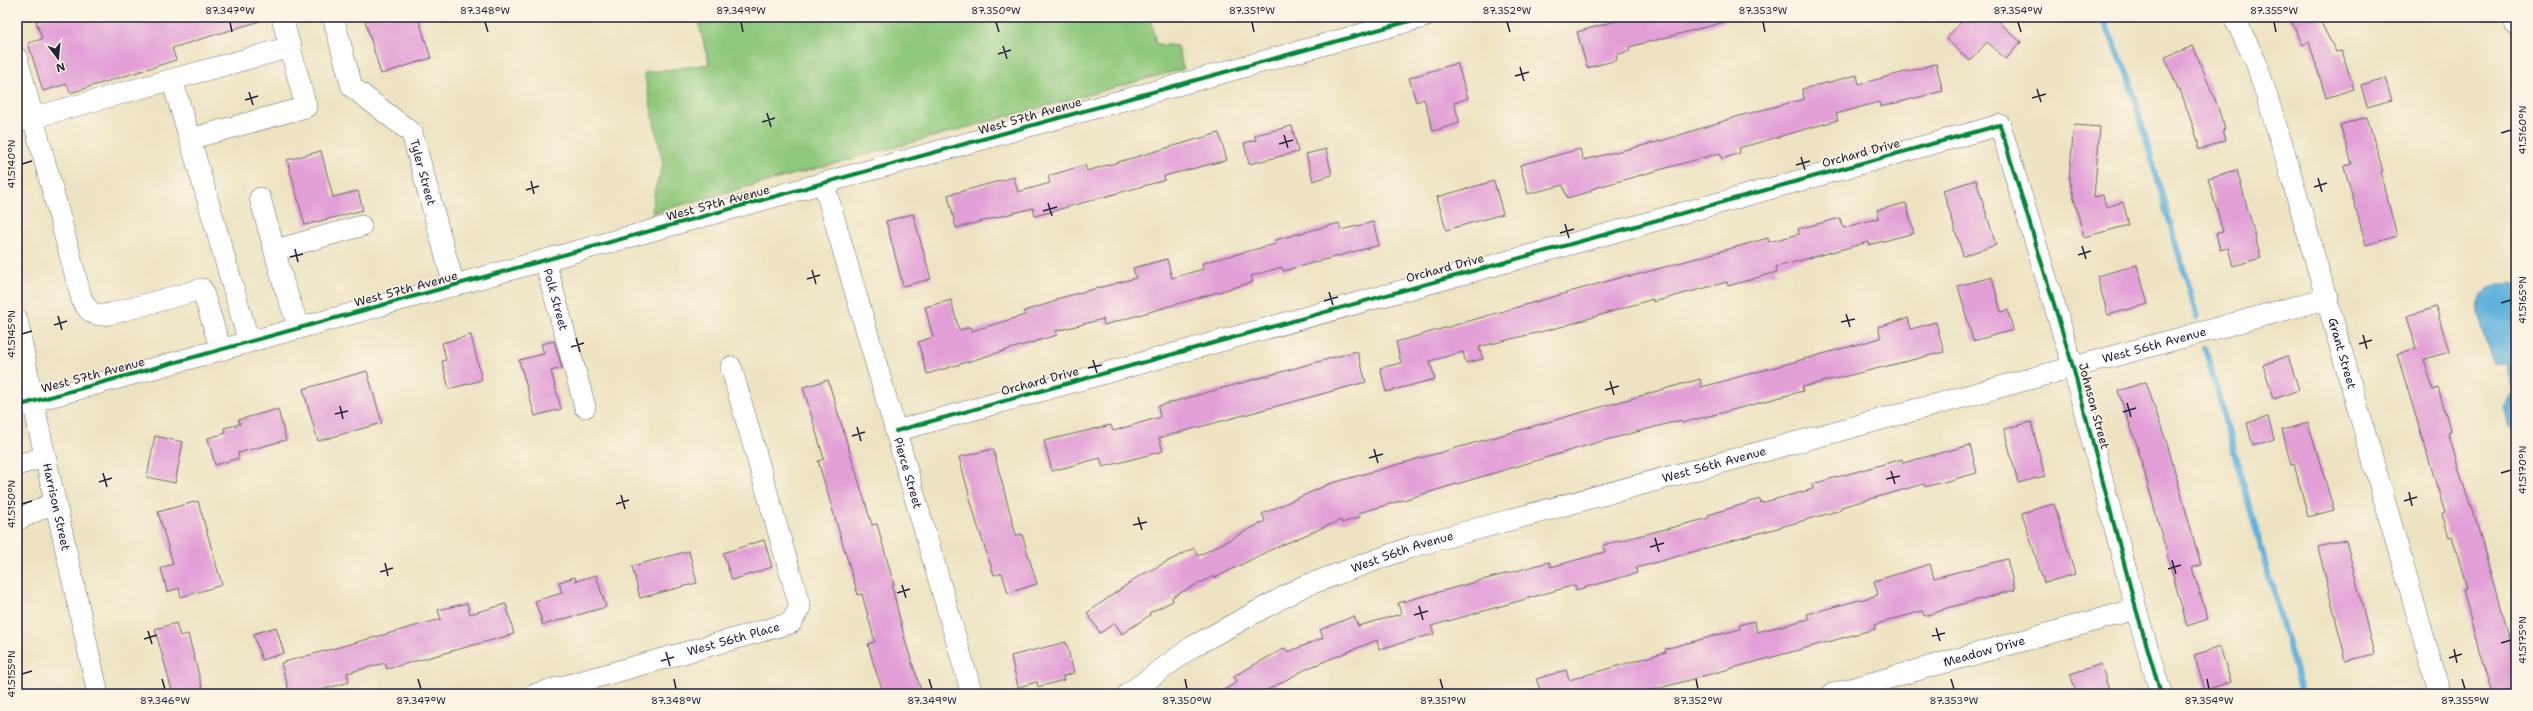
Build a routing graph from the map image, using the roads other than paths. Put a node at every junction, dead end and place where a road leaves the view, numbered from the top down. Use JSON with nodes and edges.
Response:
{"nodes":[{"id":1,"x":282,"y":17,"type":"edge"},
{"id":2,"x":333,"y":17,"type":"edge"},
{"id":3,"x":1424,"y":17,"type":"edge"},
{"id":4,"x":2234,"y":17,"type":"edge"},
{"id":5,"x":2513,"y":17,"type":"edge"},
{"id":6,"x":2516,"y":26,"type":"edge"},
{"id":7,"x":291,"y":47,"type":"junction"},
{"id":8,"x":17,"y":58,"type":"edge"},
{"id":9,"x":172,"y":80,"type":"junction"},
{"id":10,"x":25,"y":120,"type":"edge"},
{"id":11,"x":2000,"y":125,"type":"joint"},
{"id":12,"x":190,"y":139,"type":"junction"},
{"id":13,"x":824,"y":184,"type":"junction"},
{"id":14,"x":260,"y":198,"type":"dead end"},
{"id":15,"x":361,"y":226,"type":"dead end"},
{"id":16,"x":275,"y":250,"type":"junction"},
{"id":17,"x":545,"y":261,"type":"junction"},
{"id":18,"x":231,"y":280,"type":"junction"},
{"id":19,"x":454,"y":286,"type":"junction"},
{"id":20,"x":202,"y":289,"type":"junction"},
{"id":21,"x":2328,"y":298,"type":"junction"},
{"id":22,"x":17,"y":319,"type":"edge"},
{"id":23,"x":299,"y":328,"type":"junction"},
{"id":24,"x":249,"y":342,"type":"junction"},
{"id":25,"x":221,"y":350,"type":"junction"},
{"id":26,"x":731,"y":366,"type":"dead end"},
{"id":27,"x":2073,"y":367,"type":"junction"},
{"id":28,"x":25,"y":404,"type":"edge"},
{"id":29,"x":585,"y":407,"type":"dead end"},
{"id":30,"x":896,"y":431,"type":"junction"},
{"id":31,"x":45,"y":457,"type":"junction"},
{"id":32,"x":17,"y":464,"type":"edge"},
{"id":33,"x":55,"y":502,"type":"junction"},
{"id":34,"x":17,"y":520,"type":"edge"},
{"id":35,"x":2136,"y":609,"type":"junction"},
{"id":36,"x":98,"y":694,"type":"edge"},
{"id":37,"x":536,"y":694,"type":"edge"},
{"id":38,"x":972,"y":694,"type":"edge"},
{"id":39,"x":1128,"y":694,"type":"edge"},
{"id":40,"x":1832,"y":694,"type":"edge"},
{"id":41,"x":2161,"y":694,"type":"edge"},
{"id":42,"x":2440,"y":694,"type":"edge"}],
"edges":[{"from":1,"to":7,"type":"street"},
{"from":2,"to":19,"type":"street","name":"Tyler Street"},
{"from":3,"to":13,"type":"street","name":"West 57th Avenue"},
{"from":4,"to":21,"type":"street","name":"Grant Street"},
{"from":5,"to":6,"type":"street"},
{"from":7,"to":9,"type":"street"},
{"from":7,"to":12,"type":"street"},
{"from":8,"to":10,"type":"street"},
{"from":9,"to":10,"type":"street"},
{"from":9,"to":12,"type":"street"},
{"from":10,"to":20,"type":"street"},
{"from":11,"to":27,"type":"street","name":"Johnson Street"},
{"from":11,"to":30,"type":"street","name":"Orchard Drive"},
{"from":12,"to":18,"type":"street"},
{"from":13,"to":17,"type":"street","name":"West 57th Avenue"},
{"from":13,"to":30,"type":"street","name":"Pierce Street"},
{"from":14,"to":16,"type":"street"},
{"from":15,"to":16,"type":"street"},
{"from":16,"to":23,"type":"street"},
{"from":17,"to":19,"type":"street","name":"West 57th Avenue"},
{"from":17,"to":29,"type":"street","name":"Polk Street"},
{"from":18,"to":20,"type":"street"},
{"from":18,"to":24,"type":"street"},
{"from":19,"to":23,"type":"street","name":"West 57th Avenue"},
{"from":20,"to":25,"type":"street"},
{"from":21,"to":27,"type":"street","name":"West 56th Avenue"},
{"from":21,"to":42,"type":"street","name":"Grant Street"},
{"from":22,"to":28,"type":"street","name":"Harrison Street"},
{"from":23,"to":24,"type":"street","name":"West 57th Avenue"},
{"from":24,"to":25,"type":"street","name":"West 57th Avenue"},
{"from":25,"to":28,"type":"street","name":"West 57th Avenue"},
{"from":26,"to":37,"type":"street","name":"West 56th Place"},
{"from":27,"to":35,"type":"street","name":"Johnson Street"},
{"from":27,"to":39,"type":"street","name":"West 56th Avenue"},
{"from":28,"to":31,"type":"street","name":"Harrison Street"},
{"from":30,"to":38,"type":"street","name":"Pierce Street"},
{"from":31,"to":32,"type":"street"},
{"from":31,"to":33,"type":"street","name":"Harrison Street"},
{"from":33,"to":34,"type":"street"},
{"from":33,"to":36,"type":"street","name":"Harrison Street"},
{"from":35,"to":40,"type":"street","name":"Meadow Drive"},
{"from":35,"to":41,"type":"street","name":"Johnson Street"}]}
